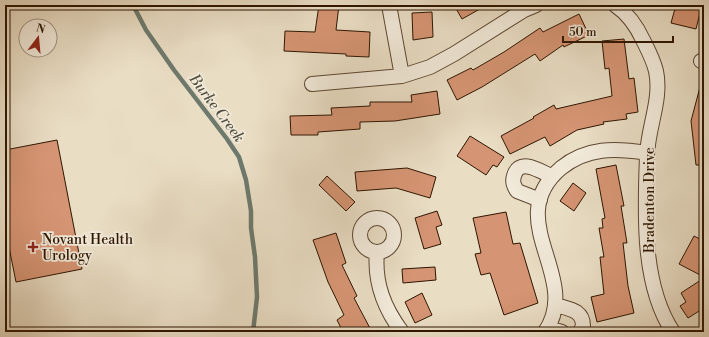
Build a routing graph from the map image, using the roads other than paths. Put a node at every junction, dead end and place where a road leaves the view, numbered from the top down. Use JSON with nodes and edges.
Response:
{"nodes":[{"id":1,"x":389,"y":5,"type":"edge"},
{"id":2,"x":536,"y":5,"type":"edge"},
{"id":3,"x":615,"y":5,"type":"edge"},
{"id":4,"x":402,"y":76,"type":"junction"},
{"id":5,"x":312,"y":84,"type":"dead end"},
{"id":6,"x":647,"y":153,"type":"junction"},
{"id":7,"x":551,"y":176,"type":"junction"},
{"id":8,"x":540,"y":200,"type":"junction"},
{"id":9,"x":376,"y":252,"type":"dead end"},
{"id":10,"x":556,"y":305,"type":"junction"},
{"id":11,"x":546,"y":330,"type":"edge"},
{"id":12,"x":402,"y":332,"type":"edge"},
{"id":13,"x":562,"y":332,"type":"edge"},
{"id":14,"x":580,"y":332,"type":"edge"},
{"id":15,"x":673,"y":332,"type":"edge"}],
"edges":[{"from":1,"to":4,"type":"street"},
{"from":2,"to":4,"type":"street"},
{"from":3,"to":6,"type":"street","name":"Bradenton Drive"},
{"from":4,"to":5,"type":"street"},
{"from":6,"to":7,"type":"street"},
{"from":6,"to":15,"type":"street","name":"Bradenton Drive"},
{"from":7,"to":8,"type":"street"},
{"from":7,"to":8,"type":"street"},
{"from":8,"to":10,"type":"street"},
{"from":9,"to":12,"type":"street"},
{"from":10,"to":11,"type":"street"},
{"from":10,"to":14,"type":"street"},
{"from":11,"to":13,"type":"street"}]}
